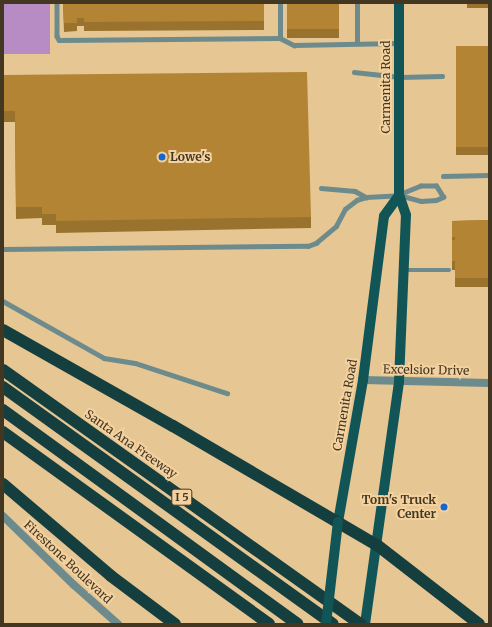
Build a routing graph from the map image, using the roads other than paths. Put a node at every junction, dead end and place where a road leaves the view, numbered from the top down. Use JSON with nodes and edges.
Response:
{"nodes":[{"id":1,"x":57,"y":3,"type":"edge"},
{"id":2,"x":280,"y":3,"type":"edge"},
{"id":3,"x":357,"y":3,"type":"edge"},
{"id":4,"x":399,"y":3,"type":"edge"},
{"id":5,"x":280,"y":38,"type":"junction"},
{"id":6,"x":357,"y":43,"type":"junction"},
{"id":7,"x":399,"y":43,"type":"junction"},
{"id":8,"x":354,"y":72,"type":"dead end"},
{"id":9,"x":442,"y":76,"type":"dead end"},
{"id":10,"x":400,"y":77,"type":"junction"},
{"id":11,"x":489,"y":175,"type":"edge"},
{"id":12,"x":443,"y":176,"type":"dead end"},
{"id":13,"x":321,"y":188,"type":"dead end"},
{"id":14,"x":399,"y":195,"type":"junction"},
{"id":15,"x":366,"y":197,"type":"junction"},
{"id":16,"x":3,"y":249,"type":"edge"},
{"id":17,"x":404,"y":270,"type":"junction"},
{"id":18,"x":449,"y":270,"type":"dead end"},
{"id":19,"x":3,"y":301,"type":"edge"},
{"id":20,"x":3,"y":330,"type":"edge"},
{"id":21,"x":3,"y":370,"type":"edge"},
{"id":22,"x":363,"y":380,"type":"junction"},
{"id":23,"x":399,"y":381,"type":"junction"},
{"id":24,"x":489,"y":383,"type":"edge"},
{"id":25,"x":3,"y":387,"type":"edge"},
{"id":26,"x":227,"y":393,"type":"dead end"},
{"id":27,"x":3,"y":410,"type":"edge"},
{"id":28,"x":3,"y":432,"type":"edge"},
{"id":29,"x":3,"y":484,"type":"edge"},
{"id":30,"x":3,"y":516,"type":"edge"},
{"id":31,"x":338,"y":522,"type":"junction"},
{"id":32,"x":377,"y":545,"type":"junction"},
{"id":33,"x":118,"y":624,"type":"edge"},
{"id":34,"x":175,"y":624,"type":"edge"},
{"id":35,"x":269,"y":624,"type":"edge"},
{"id":36,"x":298,"y":624,"type":"edge"},
{"id":37,"x":326,"y":624,"type":"edge"},
{"id":38,"x":333,"y":624,"type":"edge"},
{"id":39,"x":361,"y":624,"type":"edge"},
{"id":40,"x":365,"y":624,"type":"edge"},
{"id":41,"x":479,"y":624,"type":"edge"}],
"edges":[{"from":1,"to":5,"type":"lane"},
{"from":2,"to":5,"type":"lane"},
{"from":3,"to":6,"type":"lane"},
{"from":4,"to":7,"type":"main road","name":"Carmenita Road"},
{"from":5,"to":6,"type":"lane"},
{"from":6,"to":7,"type":"lane"},
{"from":7,"to":10,"type":"main road","name":"Carmenita Road"},
{"from":8,"to":10,"type":"lane"},
{"from":9,"to":10,"type":"lane"},
{"from":10,"to":14,"type":"main road","name":"Carmenita Road"},
{"from":11,"to":12,"type":"lane"},
{"from":13,"to":15,"type":"lane"},
{"from":14,"to":14,"type":"lane"},
{"from":14,"to":15,"type":"lane"},
{"from":14,"to":17,"type":"main road","name":"Carmenita Road"},
{"from":14,"to":22,"type":"main road","name":"Carmenita Road"},
{"from":15,"to":16,"type":"lane"},
{"from":17,"to":18,"type":"lane"},
{"from":17,"to":23,"type":"main road","name":"Carmenita Road"},
{"from":19,"to":26,"type":"lane"},
{"from":20,"to":31,"type":"highway"},
{"from":21,"to":39,"type":"highway","name":"Santa Ana Freeway","number":"I 5"},
{"from":22,"to":23,"type":"street","name":"Excelsior Drive"},
{"from":22,"to":31,"type":"main road","name":"Carmenita Road"},
{"from":23,"to":24,"type":"street","name":"Excelsior Drive"},
{"from":23,"to":32,"type":"main road","name":"Carmenita Road"},
{"from":25,"to":38,"type":"highway"},
{"from":27,"to":36,"type":"highway"},
{"from":28,"to":35,"type":"highway"},
{"from":29,"to":34,"type":"highway"},
{"from":30,"to":33,"type":"street","name":"Firestone Boulevard"},
{"from":31,"to":32,"type":"highway"},
{"from":31,"to":37,"type":"main road","name":"Carmenita Road","bridge":true},
{"from":32,"to":40,"type":"main road","name":"Carmenita Road"},
{"from":32,"to":41,"type":"highway"}]}
